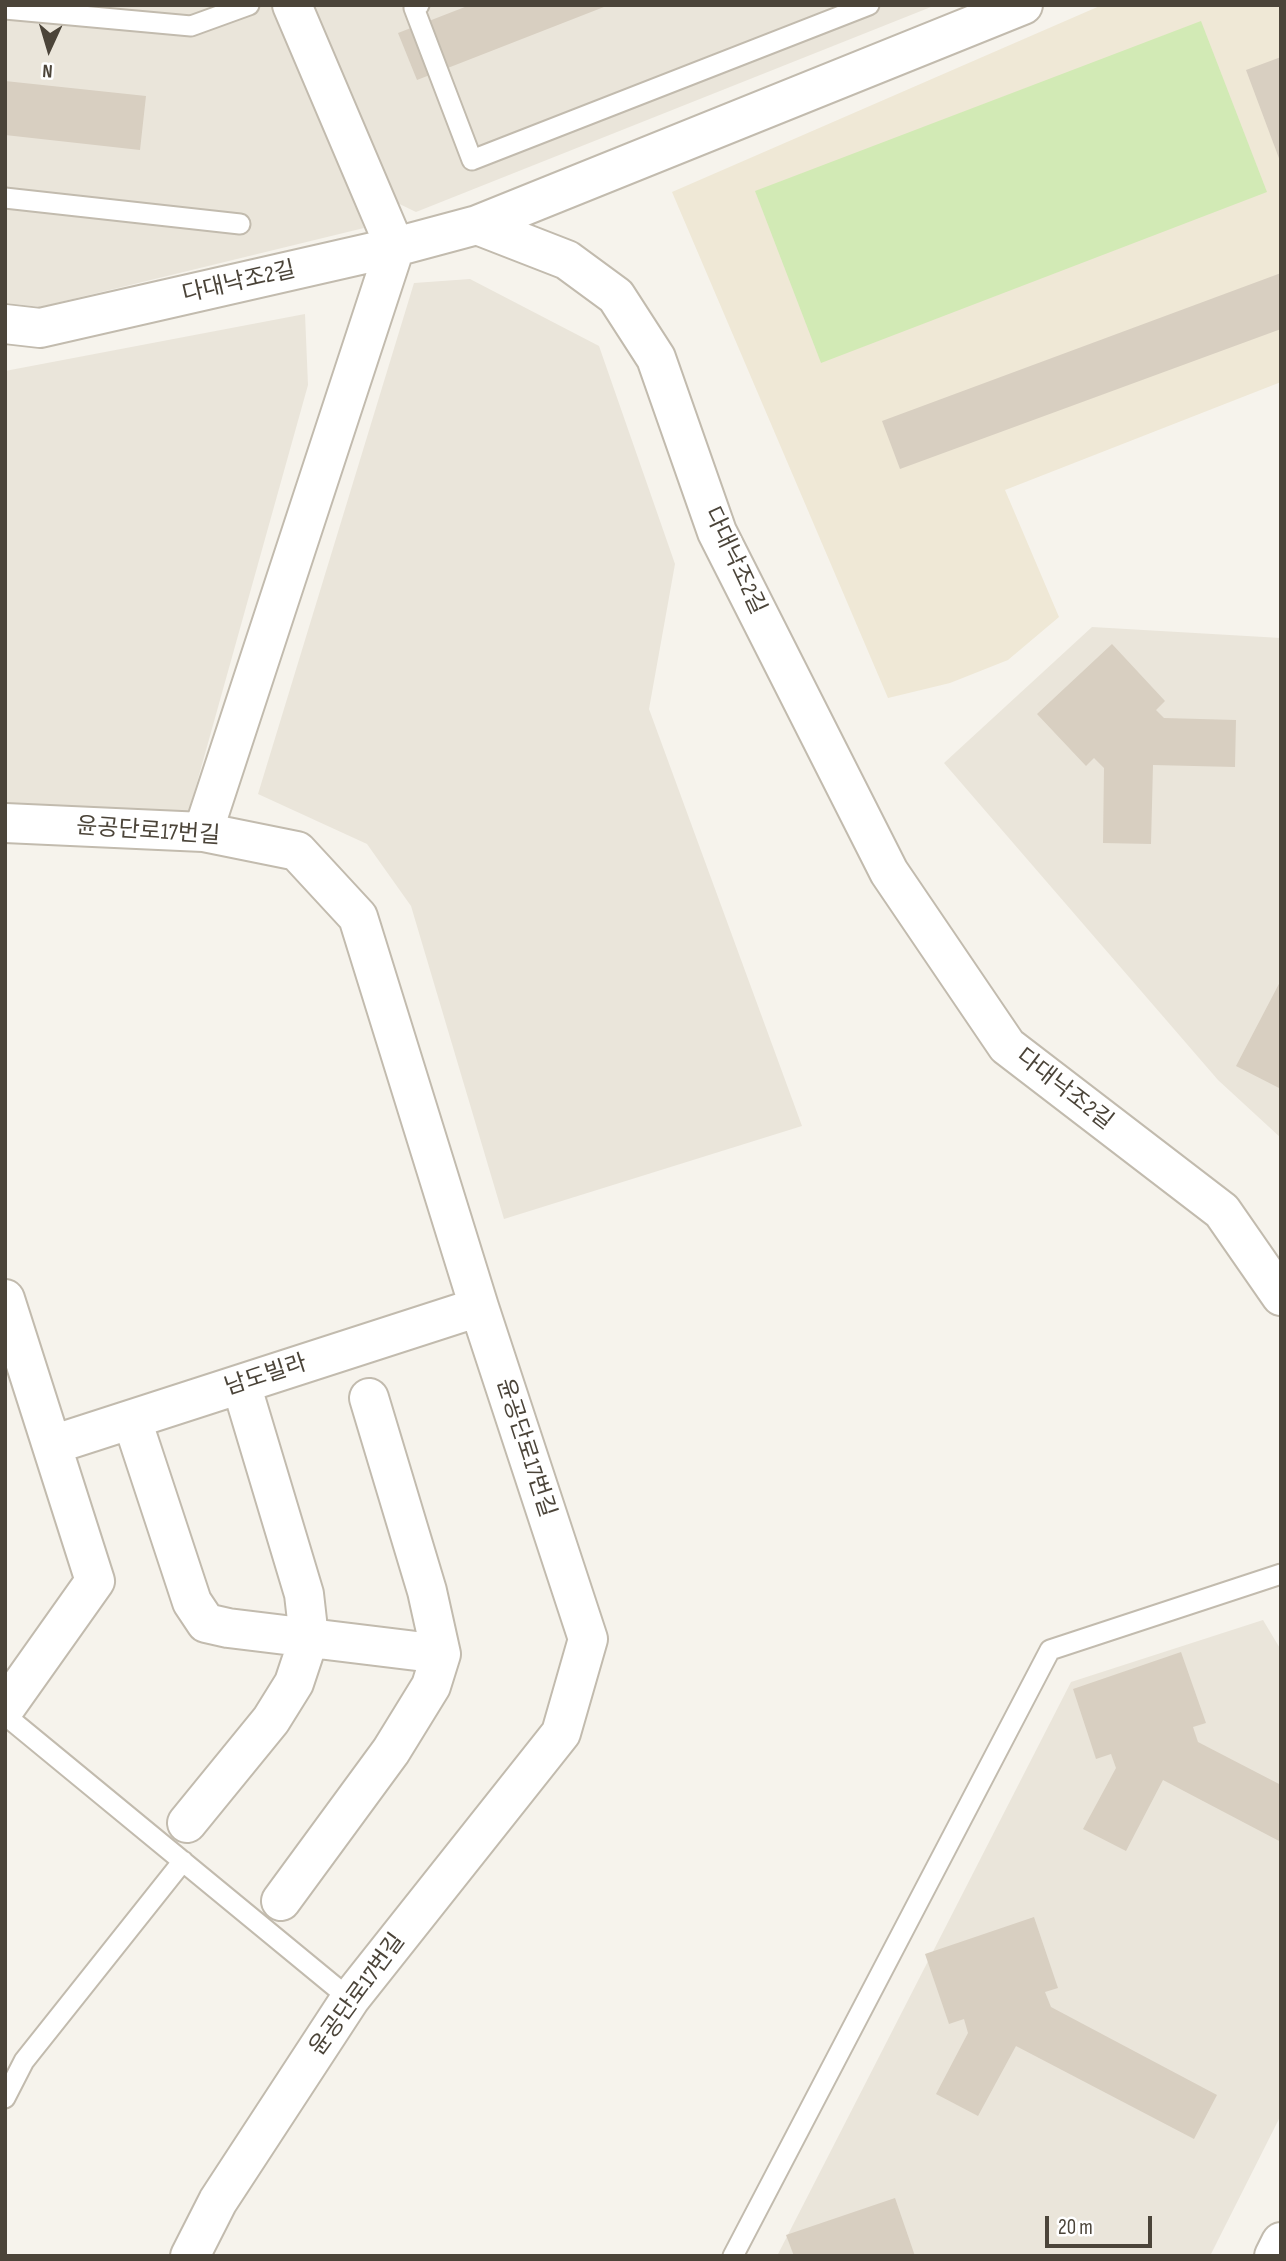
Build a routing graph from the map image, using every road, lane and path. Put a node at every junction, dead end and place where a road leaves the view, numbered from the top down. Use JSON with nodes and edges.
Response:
{"nodes":[{"id":1,"x":249,"y":5,"type":"edge"},
{"id":2,"x":292,"y":5,"type":"edge"},
{"id":3,"x":419,"y":5,"type":"edge"},
{"id":4,"x":869,"y":5,"type":"edge"},
{"id":5,"x":1023,"y":5,"type":"edge"},
{"id":6,"x":5,"y":9,"type":"edge"},
{"id":7,"x":5,"y":198,"type":"edge"},
{"id":8,"x":240,"y":224,"type":"dead end"},
{"id":9,"x":477,"y":225,"type":"junction"},
{"id":10,"x":395,"y":247,"type":"junction"},
{"id":11,"x":5,"y":324,"type":"edge"},
{"id":12,"x":5,"y":824,"type":"edge"},
{"id":13,"x":203,"y":832,"type":"junction"},
{"id":14,"x":1281,"y":1296,"type":"edge"},
{"id":15,"x":5,"y":1299,"type":"edge"},
{"id":16,"x":479,"y":1307,"type":"junction"},
{"id":17,"x":241,"y":1384,"type":"junction"},
{"id":18,"x":369,"y":1398,"type":"dead end"},
{"id":19,"x":132,"y":1420,"type":"junction"},
{"id":20,"x":52,"y":1445,"type":"junction"},
{"id":21,"x":1281,"y":1574,"type":"edge"},
{"id":22,"x":309,"y":1638,"type":"junction"},
{"id":23,"x":441,"y":1654,"type":"junction"},
{"id":24,"x":5,"y":1708,"type":"edge"},
{"id":25,"x":5,"y":1714,"type":"edge"},
{"id":26,"x":187,"y":1823,"type":"dead end"},
{"id":27,"x":183,"y":1861,"type":"junction"},
{"id":28,"x":281,"y":1901,"type":"dead end"},
{"id":29,"x":350,"y":1999,"type":"junction"},
{"id":30,"x":5,"y":2098,"type":"edge"},
{"id":31,"x":1281,"y":2242,"type":"edge"},
{"id":32,"x":190,"y":2256,"type":"edge"},
{"id":33,"x":733,"y":2256,"type":"edge"},
{"id":34,"x":1274,"y":2256,"type":"edge"}],
"edges":[{"from":1,"to":6,"type":"lane"},
{"from":2,"to":10,"type":"street"},
{"from":3,"to":4,"type":"lane"},
{"from":5,"to":9,"type":"street"},
{"from":7,"to":8,"type":"lane"},
{"from":9,"to":10,"type":"street","name":"다대낙조2길"},
{"from":9,"to":14,"type":"street","name":"다대낙조2길"},
{"from":10,"to":11,"type":"street","name":"다대낙조2길"},
{"from":10,"to":13,"type":"street"},
{"from":12,"to":13,"type":"street","name":"윤공단로17번길"},
{"from":13,"to":16,"type":"street","name":"윤공단로17번길"},
{"from":15,"to":20,"type":"street"},
{"from":16,"to":17,"type":"street","name":"남도빌라"},
{"from":16,"to":29,"type":"street","name":"윤공단로17번길"},
{"from":17,"to":19,"type":"street","name":"남도빌라"},
{"from":17,"to":22,"type":"street"},
{"from":18,"to":23,"type":"street"},
{"from":19,"to":20,"type":"street","name":"남도빌라"},
{"from":19,"to":22,"type":"street"},
{"from":20,"to":24,"type":"street"},
{"from":21,"to":33,"type":"lane"},
{"from":22,"to":23,"type":"street"},
{"from":22,"to":26,"type":"street"},
{"from":23,"to":28,"type":"street"},
{"from":25,"to":27,"type":"lane"},
{"from":27,"to":29,"type":"lane"},
{"from":27,"to":30,"type":"lane"},
{"from":29,"to":32,"type":"street","name":"윤공단로17번길"},
{"from":31,"to":34,"type":"street"}]}
